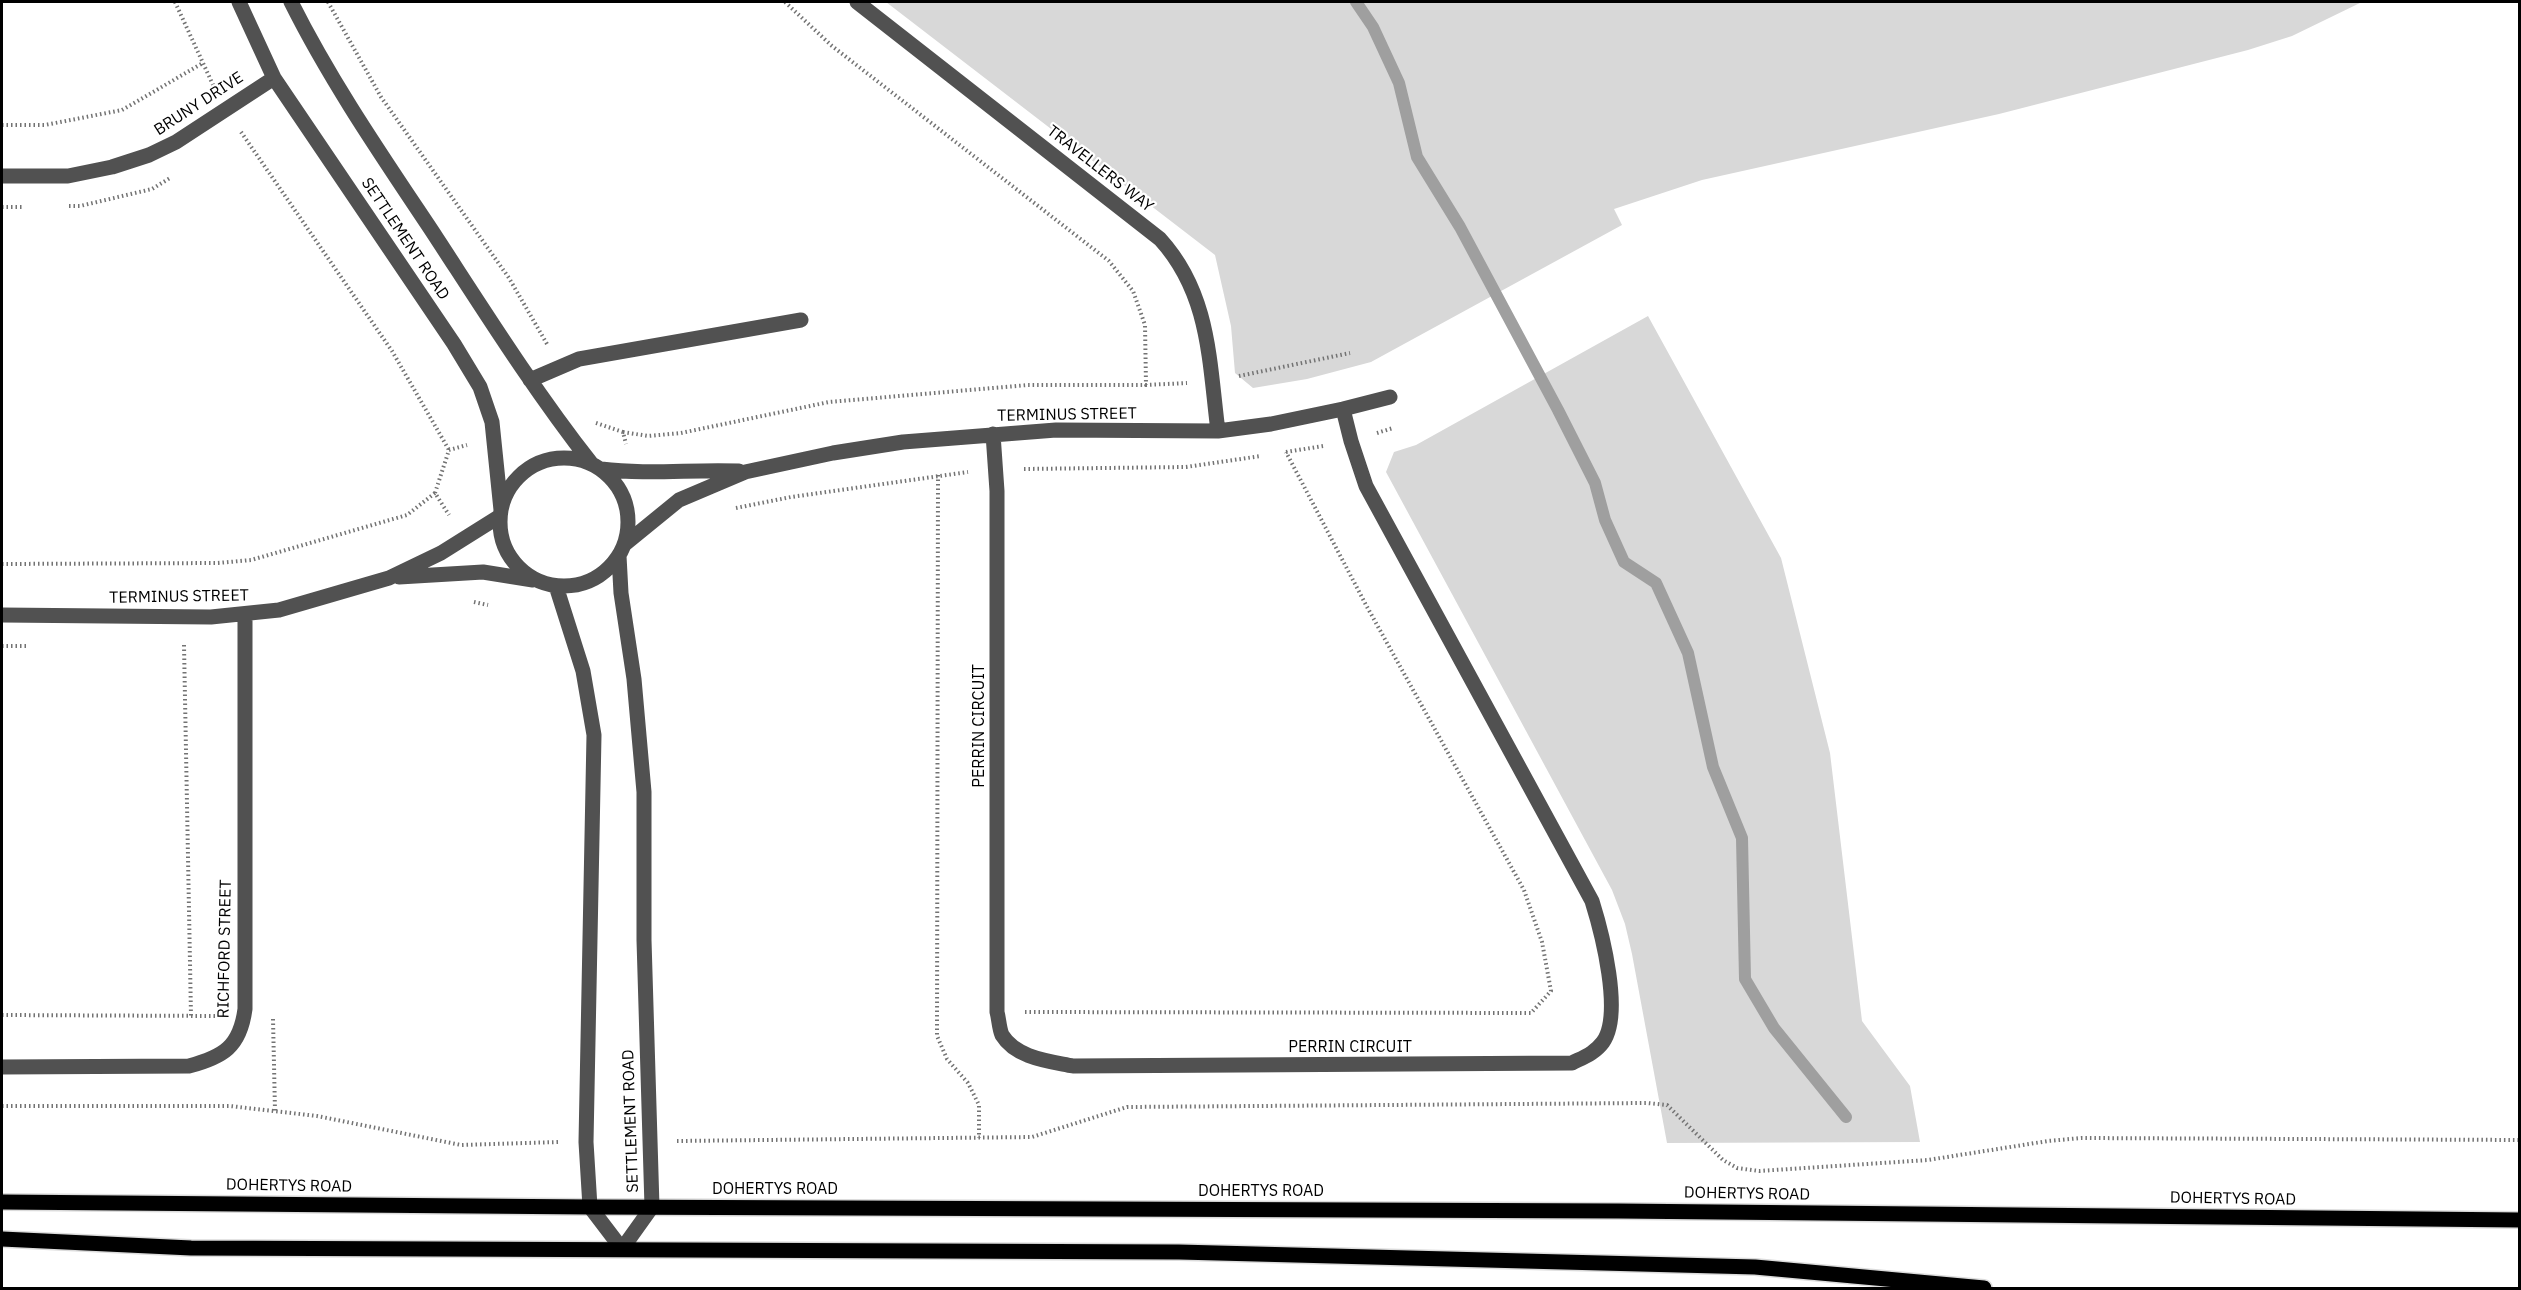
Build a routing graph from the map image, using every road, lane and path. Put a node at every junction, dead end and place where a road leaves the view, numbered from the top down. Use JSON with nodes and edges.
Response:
{"nodes":[{"id":1,"x":175,"y":2,"type":"edge"},
{"id":2,"x":239,"y":2,"type":"edge"},
{"id":3,"x":291,"y":2,"type":"edge"},
{"id":4,"x":328,"y":2,"type":"edge"},
{"id":5,"x":785,"y":2,"type":"edge"},
{"id":6,"x":857,"y":2,"type":"edge"},
{"id":7,"x":203,"y":63,"type":"junction"},
{"id":8,"x":274,"y":78,"type":"junction"},
{"id":9,"x":225,"y":109,"type":"junction"},
{"id":10,"x":2,"y":125,"type":"edge"},
{"id":11,"x":2,"y":176,"type":"edge"},
{"id":12,"x":801,"y":320,"type":"dead end"},
{"id":13,"x":1350,"y":353,"type":"dead end"},
{"id":14,"x":559,"y":367,"type":"junction"},
{"id":15,"x":530,"y":380,"type":"junction"},
{"id":16,"x":1212,"y":381,"type":"junction"},
{"id":17,"x":1146,"y":385,"type":"junction"},
{"id":18,"x":1390,"y":397,"type":"dead end"},
{"id":19,"x":1343,"y":409,"type":"junction"},
{"id":20,"x":1394,"y":427,"type":"dead end"},
{"id":21,"x":1218,"y":431,"type":"junction"},
{"id":22,"x":623,"y":432,"type":"dead end"},
{"id":23,"x":993,"y":434,"type":"junction"},
{"id":24,"x":1351,"y":441,"type":"junction"},
{"id":25,"x":449,"y":450,"type":"dead end"},
{"id":26,"x":1286,"y":452,"type":"junction"},
{"id":27,"x":1277,"y":453,"type":"dead end"},
{"id":28,"x":1268,"y":455,"type":"dead end"},
{"id":29,"x":596,"y":466,"type":"junction"},
{"id":30,"x":995,"y":470,"type":"junction"},
{"id":31,"x":745,"y":471,"type":"junction"},
{"id":32,"x":938,"y":475,"type":"junction"},
{"id":33,"x":733,"y":509,"type":"dead end"},
{"id":34,"x":500,"y":513,"type":"junction"},
{"id":35,"x":464,"y":537,"type":"junction"},
{"id":36,"x":622,"y":550,"type":"junction"},
{"id":37,"x":2,"y":564,"type":"edge"},
{"id":38,"x":389,"y":578,"type":"junction"},
{"id":39,"x":536,"y":580,"type":"junction"},
{"id":40,"x":556,"y":586,"type":"junction"},
{"id":41,"x":471,"y":601,"type":"dead end"},
{"id":42,"x":488,"y":605,"type":"dead end"},
{"id":43,"x":2,"y":615,"type":"edge"},
{"id":44,"x":245,"y":615,"type":"junction"},
{"id":45,"x":184,"y":644,"type":"dead end"},
{"id":46,"x":1023,"y":1012,"type":"dead end"},
{"id":47,"x":2,"y":1016,"type":"edge"},
{"id":48,"x":191,"y":1016,"type":"junction"},
{"id":49,"x":244,"y":1016,"type":"junction"},
{"id":50,"x":2,"y":1067,"type":"edge"},
{"id":51,"x":2,"y":1106,"type":"edge"},
{"id":52,"x":275,"y":1111,"type":"junction"},
{"id":53,"x":979,"y":1138,"type":"junction"},
{"id":54,"x":2520,"y":1140,"type":"edge"},
{"id":55,"x":586,"y":1142,"type":"junction"},
{"id":56,"x":650,"y":1142,"type":"junction"},
{"id":57,"x":2,"y":1202,"type":"edge"},
{"id":58,"x":590,"y":1207,"type":"junction"},
{"id":59,"x":652,"y":1207,"type":"junction"},
{"id":60,"x":2520,"y":1220,"type":"edge"},
{"id":61,"x":2,"y":1239,"type":"edge"},
{"id":62,"x":622,"y":1249,"type":"junction"},
{"id":63,"x":1923,"y":1286,"type":"edge"},
{"id":64,"x":1984,"y":1288,"type":"edge"}],
"edges":[{"from":1,"to":7,"type":"path"},
{"from":2,"to":8,"type":"street","name":"SETTLEMENT ROAD"},
{"from":3,"to":15,"type":"street","name":"SETTLEMENT ROAD"},
{"from":4,"to":14,"type":"path"},
{"from":5,"to":17,"type":"path"},
{"from":6,"to":16,"type":"street","name":"TRAVELLERS WAY"},
{"from":7,"to":9,"type":"path"},
{"from":7,"to":10,"type":"path"},
{"from":8,"to":9,"type":"street","name":"BRUNY DRIVE"},
{"from":8,"to":34,"type":"street","name":"SETTLEMENT ROAD"},
{"from":9,"to":11,"type":"street","name":"BRUNY DRIVE"},
{"from":9,"to":25,"type":"path"},
{"from":12,"to":14,"type":"street"},
{"from":13,"to":16,"type":"path"},
{"from":14,"to":15,"type":"street"},
{"from":15,"to":29,"type":"street","name":"SETTLEMENT ROAD"},
{"from":16,"to":17,"type":"path"},
{"from":16,"to":21,"type":"street","name":"TRAVELLERS WAY"},
{"from":17,"to":22,"type":"path"},
{"from":18,"to":19,"type":"street","name":"TERMINUS STREET"},
{"from":19,"to":21,"type":"street","name":"TERMINUS STREET"},
{"from":19,"to":24,"type":"street","name":"PERRIN CIRCUIT"},
{"from":20,"to":24,"type":"path"},
{"from":21,"to":23,"type":"street","name":"TERMINUS STREET"},
{"from":23,"to":30,"type":"street","name":"PERRIN CIRCUIT"},
{"from":23,"to":31,"type":"street","name":"TERMINUS STREET"},
{"from":24,"to":26,"type":"path"},
{"from":24,"to":30,"type":"street","name":"PERRIN CIRCUIT"},
{"from":26,"to":27,"type":"path"},
{"from":26,"to":46,"type":"path"},
{"from":28,"to":30,"type":"path"},
{"from":29,"to":31,"type":"street","name":"TERMINUS STREET"},
{"from":29,"to":34,"type":"street"},
{"from":29,"to":36,"type":"street"},
{"from":30,"to":32,"type":"path"},
{"from":31,"to":36,"type":"street","name":"TERMINUS STREET"},
{"from":32,"to":33,"type":"path"},
{"from":32,"to":53,"type":"path"},
{"from":34,"to":35,"type":"street","name":"TERMINUS STREET"},
{"from":34,"to":39,"type":"street"},
{"from":35,"to":37,"type":"path"},
{"from":35,"to":38,"type":"street","name":"TERMINUS STREET"},
{"from":36,"to":40,"type":"street"},
{"from":36,"to":56,"type":"street","name":"SETTLEMENT ROAD"},
{"from":38,"to":39,"type":"street","name":"TERMINUS STREET"},
{"from":38,"to":44,"type":"street","name":"TERMINUS STREET"},
{"from":39,"to":40,"type":"street"},
{"from":40,"to":55,"type":"street"},
{"from":41,"to":42,"type":"path"},
{"from":43,"to":44,"type":"street","name":"TERMINUS STREET"},
{"from":44,"to":49,"type":"street","name":"RICHFORD STREET"},
{"from":45,"to":48,"type":"path"},
{"from":47,"to":48,"type":"path"},
{"from":48,"to":49,"type":"path"},
{"from":49,"to":50,"type":"street","name":"RICHFORD STREET"},
{"from":49,"to":52,"type":"path"},
{"from":51,"to":52,"type":"path"},
{"from":52,"to":55,"type":"path"},
{"from":53,"to":54,"type":"path"},
{"from":53,"to":56,"type":"path"},
{"from":55,"to":58,"type":"street"},
{"from":56,"to":59,"type":"street","name":"SETTLEMENT ROAD"},
{"from":57,"to":58,"type":"main road","name":"DOHERTYS ROAD"},
{"from":58,"to":59,"type":"main road","name":"DOHERTYS ROAD"},
{"from":58,"to":62,"type":"street"},
{"from":59,"to":60,"type":"main road","name":"DOHERTYS ROAD"},
{"from":59,"to":62,"type":"street","name":"SETTLEMENT ROAD"},
{"from":61,"to":62,"type":"main road"},
{"from":62,"to":63,"type":"main road"},
{"from":63,"to":64,"type":"main road"}]}
